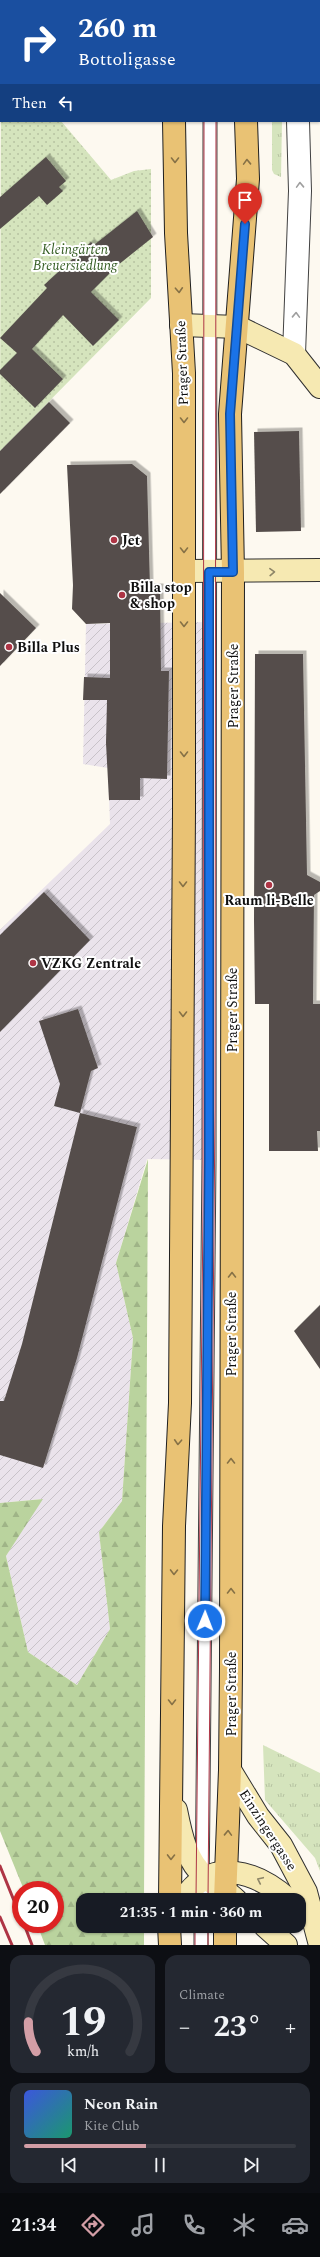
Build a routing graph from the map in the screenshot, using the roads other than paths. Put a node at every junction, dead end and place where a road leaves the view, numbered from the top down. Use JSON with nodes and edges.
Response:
{"nodes":[{"id":1,"x":174,"y":122,"type":"edge"},
{"id":2,"x":210,"y":122,"type":"edge"},
{"id":3,"x":246,"y":122,"type":"edge"},
{"id":4,"x":298,"y":122,"type":"edge"},
{"id":5,"x":181,"y":325,"type":"junction"},
{"id":6,"x":209,"y":326,"type":"junction"},
{"id":7,"x":238,"y":327,"type":"junction"},
{"id":8,"x":294,"y":354,"type":"junction"},
{"id":9,"x":320,"y":387,"type":"edge"},
{"id":10,"x":320,"y":570,"type":"edge"},
{"id":11,"x":209,"y":572,"type":"junction"},
{"id":12,"x":230,"y":1770,"type":"junction"},
{"id":13,"x":172,"y":1790,"type":"junction"},
{"id":14,"x":203,"y":1882,"type":"edge"},
{"id":15,"x":228,"y":1890,"type":"edge"},
{"id":16,"x":170,"y":1893,"type":"edge"},
{"id":17,"x":191,"y":1893,"type":"edge"},
{"id":18,"x":281,"y":1893,"type":"edge"},
{"id":19,"x":306,"y":1922,"type":"edge"},
{"id":20,"x":169,"y":1933,"type":"edge"},
{"id":21,"x":201,"y":1933,"type":"edge"},
{"id":22,"x":225,"y":1933,"type":"edge"},
{"id":23,"x":273,"y":1933,"type":"edge"},
{"id":24,"x":319,"y":1941,"type":"edge"},
{"id":25,"x":170,"y":1945,"type":"edge"},
{"id":26,"x":201,"y":1945,"type":"edge"},
{"id":27,"x":225,"y":1945,"type":"edge"},
{"id":28,"x":286,"y":1945,"type":"edge"}],
"edges":[{"from":1,"to":5,"type":"main road","name":"Prager Straße","one_way":true},
{"from":2,"to":6,"type":"lane"},
{"from":7,"to":3,"type":"main road","name":"Prager Straße","one_way":true},
{"from":8,"to":4,"type":"street","one_way":true},
{"from":5,"to":6,"type":"main road"},
{"from":5,"to":11,"type":"main road","name":"Prager Straße","one_way":true},
{"from":6,"to":7,"type":"main road"},
{"from":6,"to":11,"type":"lane"},
{"from":7,"to":8,"type":"main road"},
{"from":7,"to":11,"type":"main road","name":"Prager Straße"},
{"from":8,"to":9,"type":"main road"},
{"from":11,"to":10,"type":"main road","one_way":true},
{"from":12,"to":11,"type":"main road","name":"Prager Straße","one_way":true},
{"from":11,"to":13,"type":"main road","name":"Prager Straße","one_way":true},
{"from":11,"to":14,"type":"lane"},
{"from":15,"to":12,"type":"main road","name":"Prager Straße","one_way":true},
{"from":12,"to":24,"type":"main road","name":"Einzingergasse"},
{"from":13,"to":14,"type":"main road","name":"Einzingergasse"},
{"from":13,"to":16,"type":"main road","name":"Prager Straße","one_way":true},
{"from":14,"to":15,"type":"main road","name":"Einzingergasse"},
{"from":14,"to":17,"type":"main road"},
{"from":18,"to":15,"type":"main road","name":"Einzingergasse","one_way":true},
{"from":19,"to":24,"type":"main road","name":"Einzingergasse"},
{"from":20,"to":25,"type":"main road"},
{"from":21,"to":26,"type":"lane"},
{"from":22,"to":27,"type":"main road"},
{"from":23,"to":28,"type":"main road"}]}
